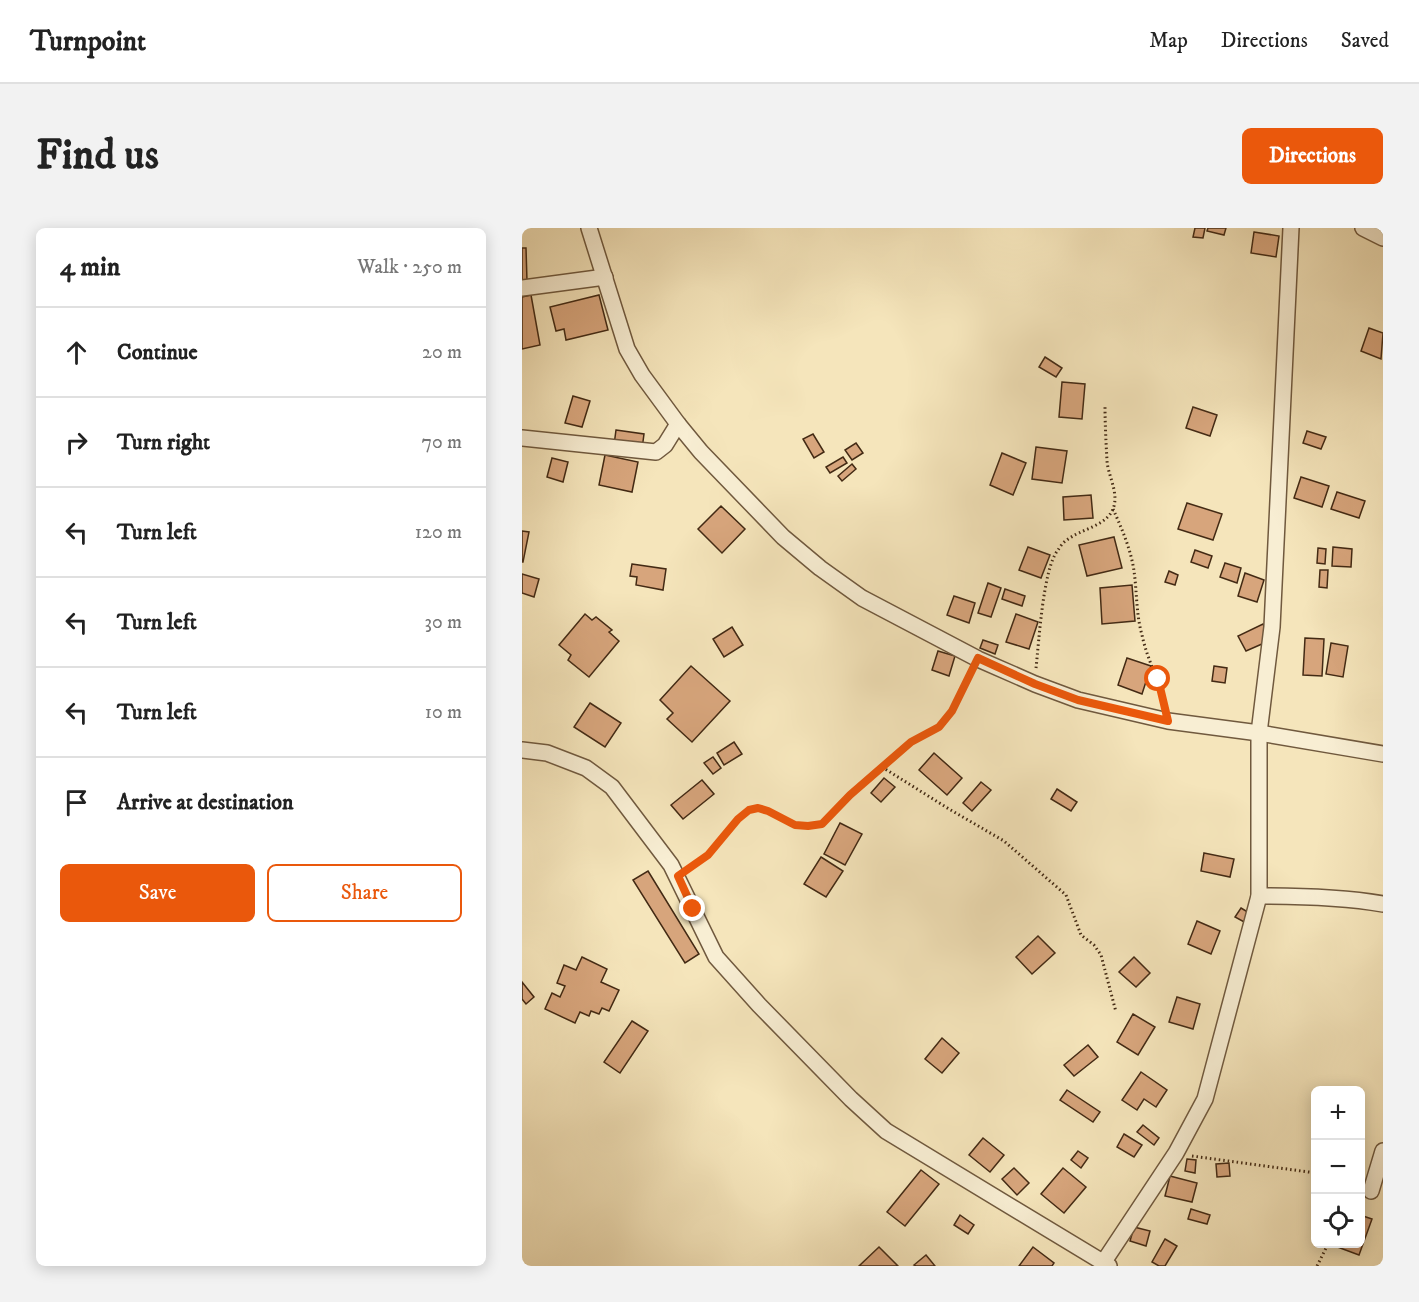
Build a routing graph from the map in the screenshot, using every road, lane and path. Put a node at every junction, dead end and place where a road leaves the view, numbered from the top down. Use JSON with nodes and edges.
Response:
{"nodes":[{"id":1,"x":590,"y":228,"type":"edge"},
{"id":2,"x":1291,"y":228,"type":"edge"},
{"id":3,"x":1363,"y":228,"type":"edge"},
{"id":4,"x":1383,"y":238,"type":"edge"},
{"id":5,"x":605,"y":276,"type":"junction"},
{"id":6,"x":522,"y":288,"type":"edge"},
{"id":7,"x":1105,"y":405,"type":"dead end"},
{"id":8,"x":678,"y":424,"type":"junction"},
{"id":9,"x":522,"y":438,"type":"edge"},
{"id":10,"x":1113,"y":509,"type":"junction"},
{"id":11,"x":978,"y":658,"type":"junction"},
{"id":12,"x":1035,"y":684,"type":"junction"},
{"id":13,"x":1168,"y":721,"type":"junction"},
{"id":14,"x":1259,"y":733,"type":"junction"},
{"id":15,"x":522,"y":750,"type":"edge"},
{"id":16,"x":1383,"y":754,"type":"edge"},
{"id":17,"x":882,"y":767,"type":"junction"},
{"id":18,"x":678,"y":876,"type":"junction"},
{"id":19,"x":1259,"y":896,"type":"junction"},
{"id":20,"x":1383,"y":904,"type":"edge"},
{"id":21,"x":1116,"y":1012,"type":"dead end"},
{"id":22,"x":1383,"y":1151,"type":"edge"},
{"id":23,"x":1176,"y":1154,"type":"junction"},
{"id":24,"x":1311,"y":1172,"type":"edge"},
{"id":25,"x":1371,"y":1191,"type":"dead end"},
{"id":26,"x":1326,"y":1248,"type":"edge"},
{"id":27,"x":1106,"y":1264,"type":"edge"},
{"id":28,"x":1317,"y":1266,"type":"edge"}],
"edges":[{"from":1,"to":5,"type":"street"},
{"from":2,"to":14,"type":"street"},
{"from":3,"to":4,"type":"street"},
{"from":5,"to":6,"type":"street"},
{"from":5,"to":8,"type":"street"},
{"from":7,"to":10,"type":"path"},
{"from":8,"to":9,"type":"street"},
{"from":8,"to":11,"type":"street"},
{"from":10,"to":12,"type":"path"},
{"from":10,"to":13,"type":"path"},
{"from":11,"to":12,"type":"street"},
{"from":11,"to":17,"type":"path"},
{"from":12,"to":13,"type":"street"},
{"from":13,"to":14,"type":"street"},
{"from":14,"to":16,"type":"street"},
{"from":14,"to":19,"type":"street"},
{"from":15,"to":18,"type":"street"},
{"from":17,"to":18,"type":"path"},
{"from":17,"to":21,"type":"path"},
{"from":18,"to":27,"type":"street"},
{"from":19,"to":20,"type":"street"},
{"from":19,"to":23,"type":"street"},
{"from":22,"to":25,"type":"street"},
{"from":23,"to":24,"type":"path"},
{"from":23,"to":27,"type":"street"},
{"from":26,"to":28,"type":"path"}]}
